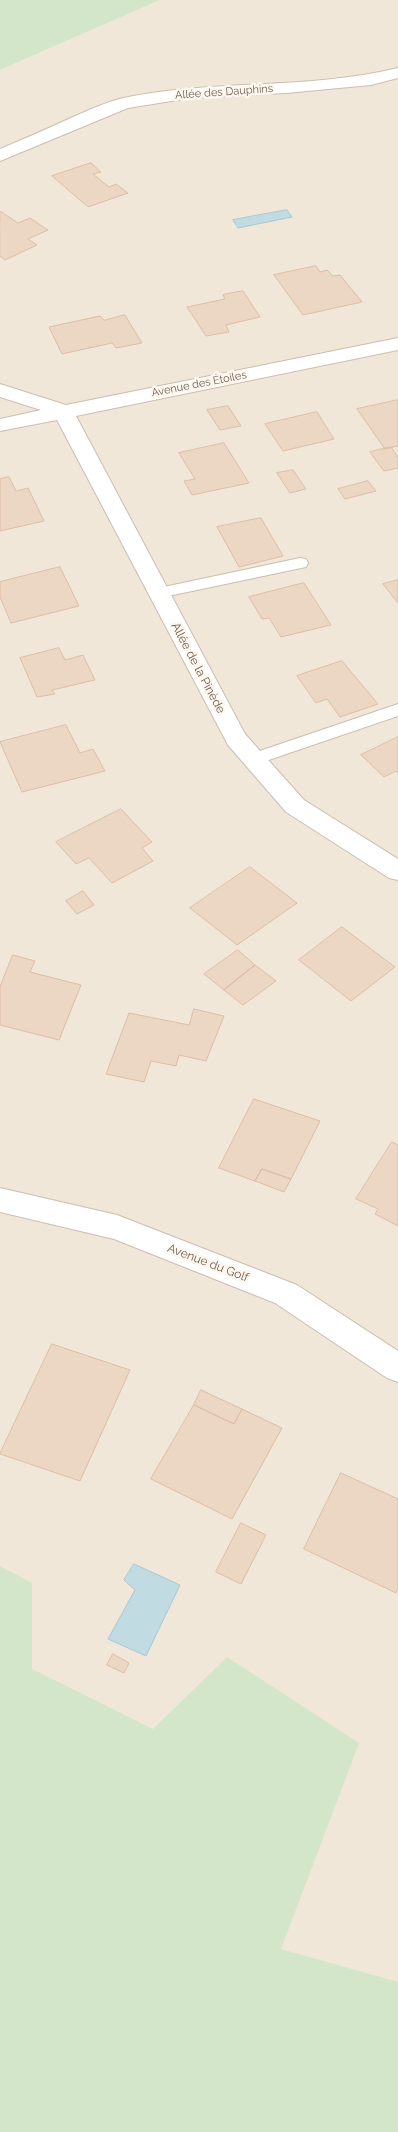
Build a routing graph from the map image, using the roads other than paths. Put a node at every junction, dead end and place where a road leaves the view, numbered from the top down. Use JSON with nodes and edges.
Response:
{"nodes":[{"id":1,"x":398,"y":73,"type":"edge"},
{"id":2,"x":0,"y":156,"type":"edge"},
{"id":3,"x":398,"y":344,"type":"edge"},
{"id":4,"x":0,"y":390,"type":"edge"},
{"id":5,"x":63,"y":411,"type":"junction"},
{"id":6,"x":0,"y":425,"type":"edge"},
{"id":7,"x":302,"y":569,"type":"dead end"},
{"id":8,"x":162,"y":599,"type":"junction"},
{"id":9,"x":398,"y":710,"type":"edge"},
{"id":10,"x":254,"y":759,"type":"junction"},
{"id":11,"x":398,"y":871,"type":"edge"},
{"id":12,"x":0,"y":1200,"type":"edge"},
{"id":13,"x":398,"y":1368,"type":"edge"}],
"edges":[{"from":1,"to":2,"type":"street","name":"Allée des Dauphins"},
{"from":3,"to":5,"type":"street","name":"Avenue des Étoiles"},
{"from":4,"to":5,"type":"street"},
{"from":5,"to":6,"type":"street","name":"Avenue des Étoiles"},
{"from":5,"to":8,"type":"street","name":"Allée de la Pinède"},
{"from":7,"to":8,"type":"lane"},
{"from":8,"to":10,"type":"street","name":"Allée de la Pinède"},
{"from":9,"to":10,"type":"lane"},
{"from":10,"to":11,"type":"street","name":"Allée de la Pinède"},
{"from":12,"to":13,"type":"street","name":"Avenue du Golf"}]}
